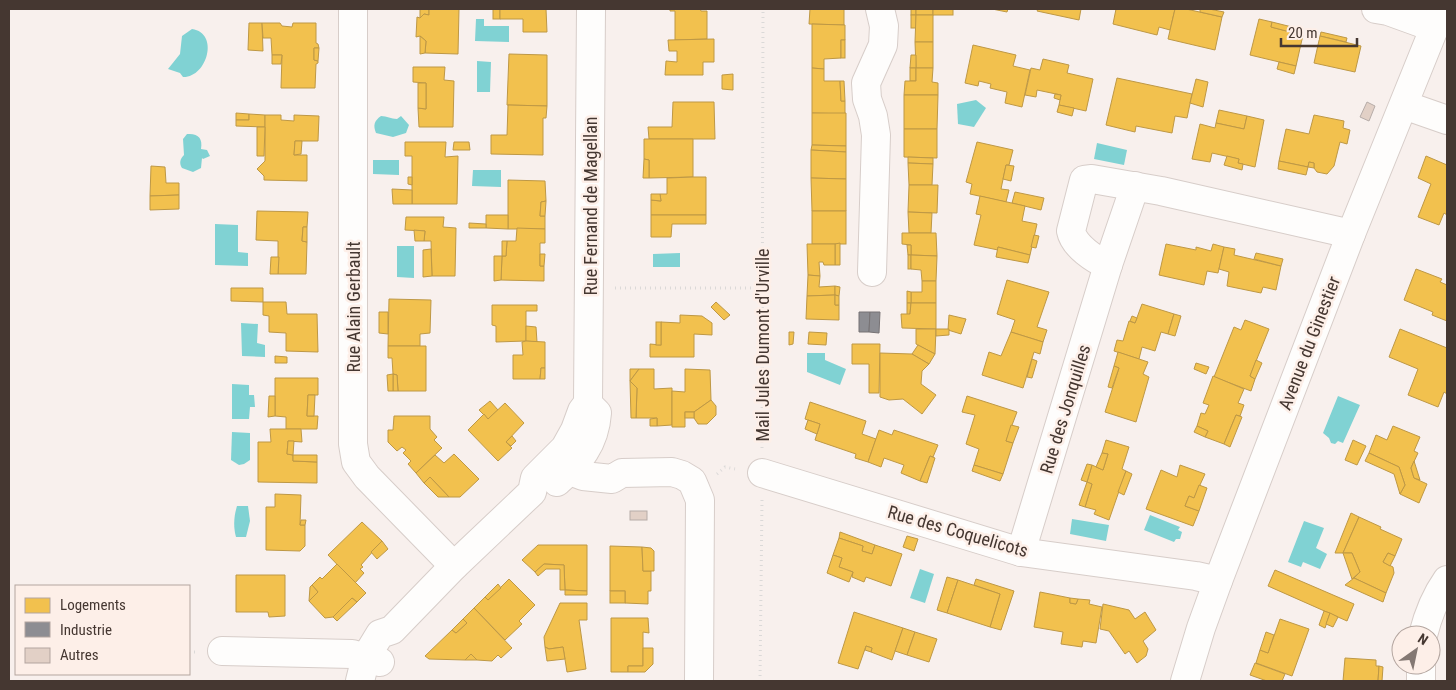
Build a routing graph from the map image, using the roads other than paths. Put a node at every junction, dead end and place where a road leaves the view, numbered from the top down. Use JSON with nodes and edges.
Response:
{"nodes":[{"id":1,"x":353,"y":9,"type":"edge"},
{"id":2,"x":591,"y":9,"type":"edge"},
{"id":3,"x":880,"y":9,"type":"edge"},
{"id":4,"x":1376,"y":9,"type":"edge"},
{"id":5,"x":1438,"y":18,"type":"edge"},
{"id":6,"x":1404,"y":105,"type":"junction"},
{"id":7,"x":1447,"y":120,"type":"edge"},
{"id":8,"x":1135,"y":186,"type":"junction"},
{"id":9,"x":1351,"y":234,"type":"junction"},
{"id":10,"x":1108,"y":265,"type":"junction"},
{"id":11,"x":872,"y":272,"type":"dead end"},
{"id":12,"x":575,"y":454,"type":"junction"},
{"id":13,"x":762,"y":473,"type":"road end"},
{"id":14,"x":1021,"y":552,"type":"junction"},
{"id":15,"x":454,"y":566,"type":"junction"},
{"id":16,"x":1447,"y":580,"type":"edge"},
{"id":17,"x":1218,"y":581,"type":"junction"},
{"id":18,"x":1426,"y":625,"type":"edge"},
{"id":19,"x":222,"y":651,"type":"dead end"},
{"id":20,"x":370,"y":670,"type":"edge"},
{"id":21,"x":699,"y":681,"type":"edge"},
{"id":22,"x":1185,"y":681,"type":"edge"}],
"edges":[{"from":1,"to":15,"type":"street","name":"Rue Alain Gerbault"},
{"from":2,"to":12,"type":"street","name":"Rue Fernand de Magellan"},
{"from":3,"to":11,"type":"street"},
{"from":4,"to":5,"type":"street"},
{"from":5,"to":6,"type":"street","name":"Avenue du Ginestier"},
{"from":6,"to":7,"type":"street"},
{"from":6,"to":9,"type":"street","name":"Avenue du Ginestier"},
{"from":8,"to":9,"type":"street"},
{"from":8,"to":10,"type":"street","name":"Rue des Jonquilles"},
{"from":8,"to":10,"type":"street"},
{"from":9,"to":17,"type":"street","name":"Avenue du Ginestier"},
{"from":10,"to":14,"type":"street","name":"Rue des Jonquilles"},
{"from":12,"to":15,"type":"street","name":"Rue Fernand de Magellan"},
{"from":12,"to":21,"type":"street"},
{"from":13,"to":14,"type":"street","name":"Rue des Coquelicots"},
{"from":14,"to":17,"type":"street","name":"Rue des Coquelicots"},
{"from":15,"to":20,"type":"street","name":"Rue Fernand de Magellan"},
{"from":16,"to":18,"type":"street"},
{"from":17,"to":22,"type":"street","name":"Avenue du Ginestier"},
{"from":19,"to":20,"type":"street"}]}
